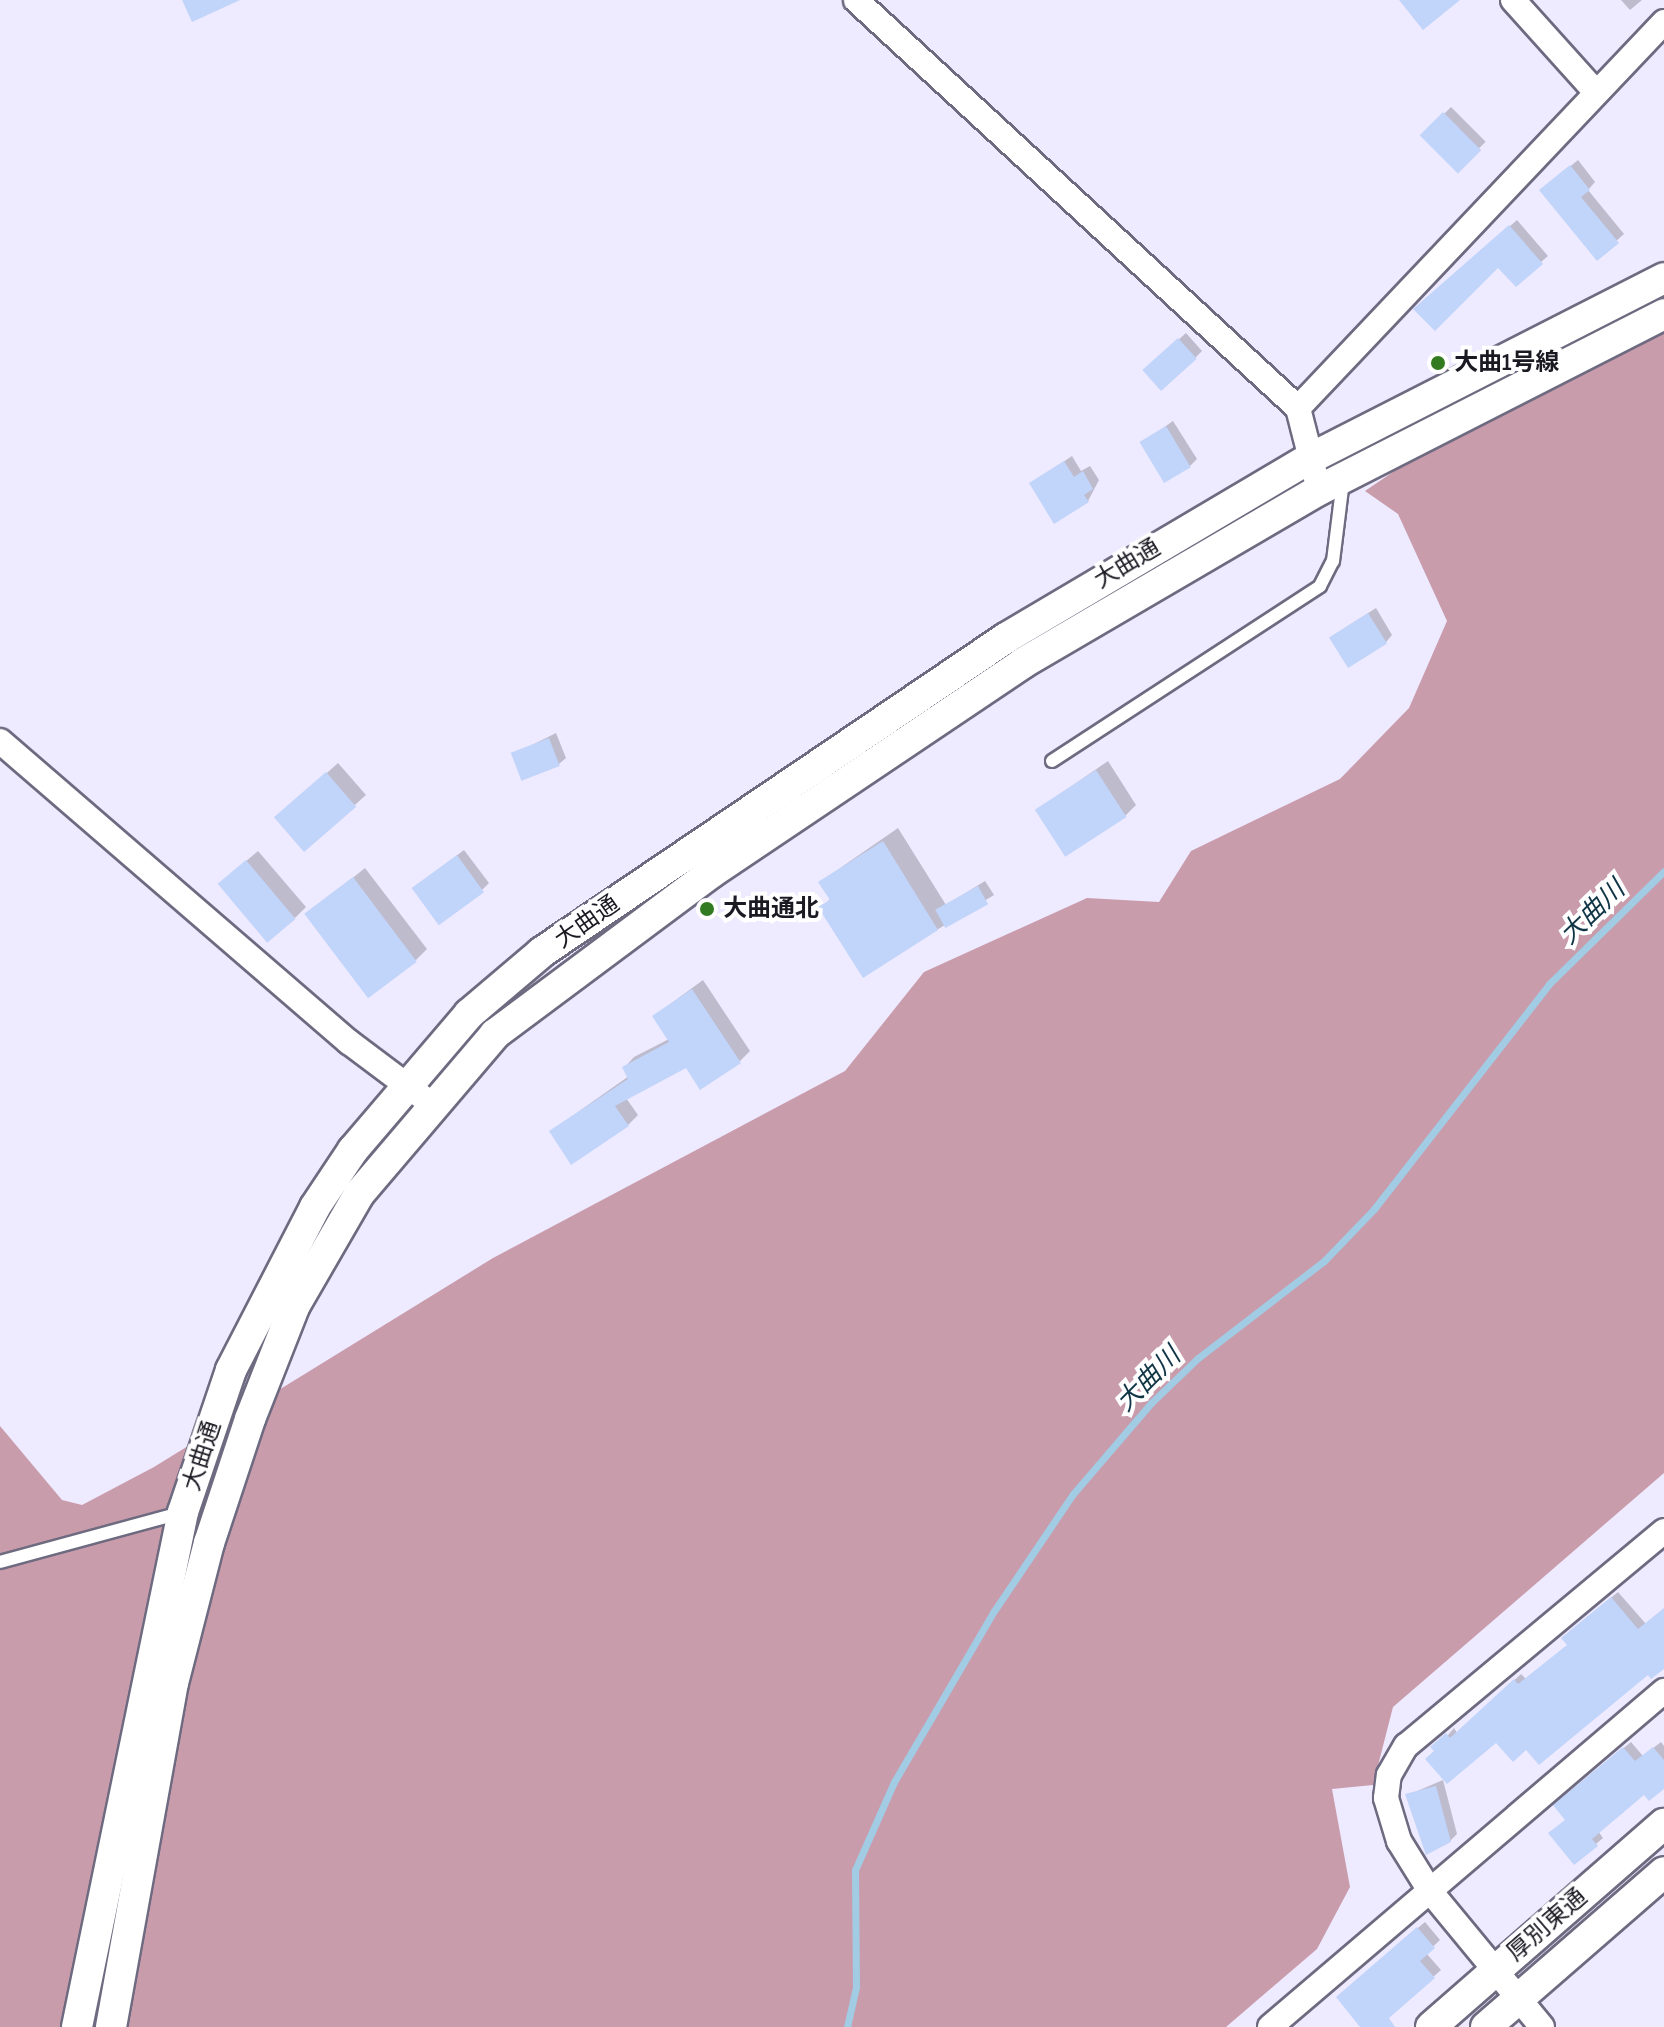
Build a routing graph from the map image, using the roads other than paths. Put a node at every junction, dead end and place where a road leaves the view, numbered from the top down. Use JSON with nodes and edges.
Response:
{"nodes":[{"id":1,"x":856,"y":0,"type":"edge"},
{"id":2,"x":1513,"y":0,"type":"edge"},
{"id":3,"x":1664,"y":22,"type":"edge"},
{"id":4,"x":1595,"y":91,"type":"junction"},
{"id":5,"x":1664,"y":278,"type":"edge"},
{"id":6,"x":1664,"y":314,"type":"edge"},
{"id":7,"x":1298,"y":408,"type":"junction"},
{"id":8,"x":1309,"y":459,"type":"junction"},
{"id":9,"x":1331,"y":484,"type":"junction"},
{"id":10,"x":0,"y":741,"type":"edge"},
{"id":11,"x":1052,"y":761,"type":"dead end"},
{"id":12,"x":407,"y":1087,"type":"junction"},
{"id":13,"x":433,"y":1105,"type":"junction"},
{"id":14,"x":183,"y":1512,"type":"junction"},
{"id":15,"x":1664,"y":1531,"type":"edge"},
{"id":16,"x":0,"y":1562,"type":"edge"},
{"id":17,"x":1664,"y":1691,"type":"edge"},
{"id":18,"x":1664,"y":1824,"type":"edge"},
{"id":19,"x":1664,"y":1872,"type":"edge"},
{"id":20,"x":1430,"y":1891,"type":"junction"},
{"id":21,"x":1496,"y":1969,"type":"junction"},
{"id":22,"x":1519,"y":1998,"type":"junction"},
{"id":23,"x":77,"y":2027,"type":"edge"},
{"id":24,"x":111,"y":2027,"type":"edge"},
{"id":25,"x":1270,"y":2027,"type":"edge"},
{"id":26,"x":1431,"y":2027,"type":"edge"},
{"id":27,"x":1486,"y":2027,"type":"edge"},
{"id":28,"x":1542,"y":2027,"type":"edge"}],
"edges":[{"from":1,"to":7,"type":"street"},
{"from":2,"to":4,"type":"street"},
{"from":3,"to":4,"type":"street"},
{"from":4,"to":7,"type":"street"},
{"from":5,"to":8,"type":"street","name":"大曲通"},
{"from":6,"to":9,"type":"street","name":"大曲通"},
{"from":7,"to":8,"type":"street"},
{"from":8,"to":9,"type":"street"},
{"from":8,"to":12,"type":"street","name":"大曲通"},
{"from":9,"to":11,"type":"lane"},
{"from":9,"to":13,"type":"street","name":"大曲通"},
{"from":10,"to":12,"type":"street"},
{"from":12,"to":13,"type":"street"},
{"from":12,"to":14,"type":"street","name":"大曲通"},
{"from":13,"to":24,"type":"street","name":"大曲通"},
{"from":14,"to":16,"type":"lane"},
{"from":14,"to":23,"type":"street","name":"大曲通"},
{"from":15,"to":20,"type":"street"},
{"from":17,"to":20,"type":"street"},
{"from":18,"to":21,"type":"street","name":"厚別東通"},
{"from":19,"to":22,"type":"street","name":"厚別東通"},
{"from":20,"to":21,"type":"street"},
{"from":20,"to":25,"type":"street"},
{"from":21,"to":22,"type":"street"},
{"from":21,"to":26,"type":"street","name":"厚別東通"},
{"from":22,"to":27,"type":"street","name":"厚別東通"},
{"from":22,"to":28,"type":"street"}]}
